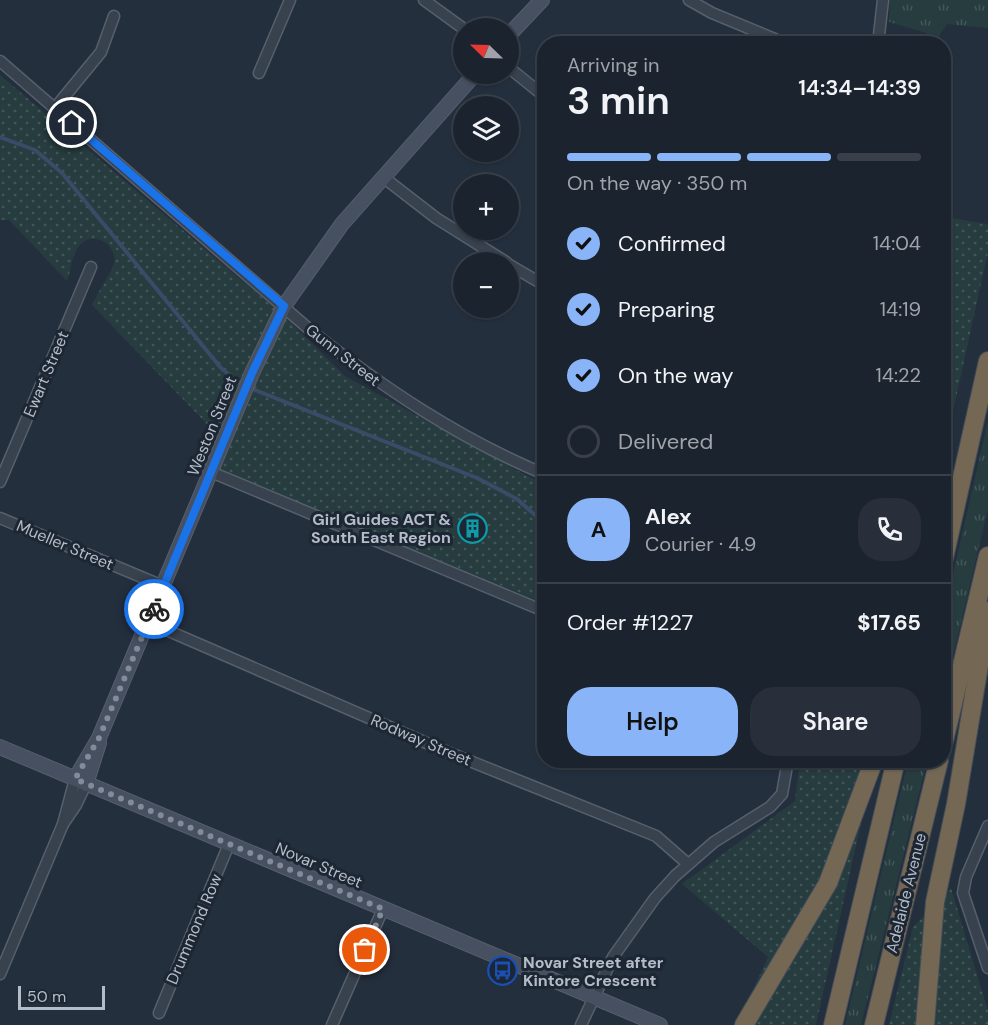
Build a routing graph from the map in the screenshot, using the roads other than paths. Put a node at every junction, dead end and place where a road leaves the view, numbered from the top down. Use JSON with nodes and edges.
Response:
{"nodes":[{"id":1,"x":290,"y":0,"type":"edge"},
{"id":2,"x":424,"y":0,"type":"edge"},
{"id":3,"x":542,"y":0,"type":"edge"},
{"id":4,"x":689,"y":0,"type":"edge"},
{"id":5,"x":884,"y":0,"type":"edge"},
{"id":6,"x":114,"y":16,"type":"dead end"},
{"id":7,"x":453,"y":21,"type":"edge"},
{"id":8,"x":519,"y":24,"type":"edge"},
{"id":9,"x":768,"y":36,"type":"edge"},
{"id":10,"x":879,"y":36,"type":"edge"},
{"id":11,"x":0,"y":61,"type":"edge"},
{"id":12,"x":259,"y":73,"type":"dead end"},
{"id":13,"x":519,"y":77,"type":"edge"},
{"id":14,"x":466,"y":84,"type":"edge"},
{"id":15,"x":537,"y":91,"type":"edge"},
{"id":16,"x":56,"y":108,"type":"junction"},
{"id":17,"x":383,"y":177,"type":"junction"},
{"id":18,"x":490,"y":252,"type":"edge"},
{"id":19,"x":91,"y":267,"type":"dead end"},
{"id":20,"x":519,"y":270,"type":"edge"},
{"id":21,"x":537,"y":281,"type":"edge"},
{"id":22,"x":284,"y":306,"type":"junction"},
{"id":23,"x":988,"y":361,"type":"edge"},
{"id":24,"x":537,"y":470,"type":"edge"},
{"id":25,"x":212,"y":472,"type":"junction"},
{"id":26,"x":0,"y":482,"type":"edge"},
{"id":27,"x":958,"y":496,"type":"junction"},
{"id":28,"x":951,"y":512,"type":"edge"},
{"id":29,"x":0,"y":518,"type":"edge"},
{"id":30,"x":951,"y":527,"type":"edge"},
{"id":31,"x":988,"y":556,"type":"edge"},
{"id":32,"x":164,"y":586,"type":"junction"},
{"id":33,"x":537,"y":608,"type":"edge"},
{"id":34,"x":988,"y":611,"type":"edge"},
{"id":35,"x":148,"y":622,"type":"junction"},
{"id":36,"x":951,"y":712,"type":"edge"},
{"id":37,"x":0,"y":747,"type":"edge"},
{"id":38,"x":787,"y":768,"type":"edge"},
{"id":39,"x":871,"y":768,"type":"edge"},
{"id":40,"x":894,"y":768,"type":"edge"},
{"id":41,"x":937,"y":768,"type":"edge"},
{"id":42,"x":80,"y":782,"type":"junction"},
{"id":43,"x":988,"y":826,"type":"edge"},
{"id":44,"x":229,"y":844,"type":"junction"},
{"id":45,"x":688,"y":864,"type":"junction"},
{"id":46,"x":383,"y":909,"type":"junction"},
{"id":47,"x":988,"y":968,"type":"edge"},
{"id":48,"x":0,"y":974,"type":"edge"},
{"id":49,"x":592,"y":997,"type":"junction"},
{"id":50,"x":626,"y":1011,"type":"junction"},
{"id":51,"x":159,"y":1013,"type":"dead end"},
{"id":52,"x":332,"y":1025,"type":"edge"},
{"id":53,"x":581,"y":1025,"type":"edge"},
{"id":54,"x":645,"y":1025,"type":"edge"},
{"id":55,"x":660,"y":1025,"type":"edge"},
{"id":56,"x":744,"y":1025,"type":"edge"},
{"id":57,"x":833,"y":1025,"type":"edge"},
{"id":58,"x":874,"y":1025,"type":"edge"},
{"id":59,"x":925,"y":1025,"type":"edge"}],
"edges":[{"from":1,"to":12,"type":"street"},
{"from":2,"to":7,"type":"street"},
{"from":3,"to":8,"type":"street"},
{"from":4,"to":9,"type":"street"},
{"from":5,"to":10,"type":"street"},
{"from":6,"to":16,"type":"street"},
{"from":11,"to":16,"type":"street","name":"Gunn Street"},
{"from":13,"to":15,"type":"street"},
{"from":14,"to":17,"type":"street","name":"Weston Street"},
{"from":16,"to":22,"type":"street","name":"Gunn Street"},
{"from":17,"to":18,"type":"street"},
{"from":17,"to":22,"type":"street","name":"Weston Street"},
{"from":19,"to":26,"type":"street","name":"Ewart Street"},
{"from":20,"to":21,"type":"street"},
{"from":22,"to":24,"type":"street","name":"Gunn Street"},
{"from":22,"to":25,"type":"street","name":"Weston Street"},
{"from":23,"to":27,"type":"highway"},
{"from":25,"to":32,"type":"street","name":"Weston Street"},
{"from":25,"to":33,"type":"street"},
{"from":27,"to":28,"type":"highway"},
{"from":27,"to":30,"type":"highway"},
{"from":29,"to":32,"type":"street","name":"Mueller Street"},
{"from":31,"to":36,"type":"highway"},
{"from":32,"to":35,"type":"street","name":"Weston Street"},
{"from":34,"to":59,"type":"highway"},
{"from":35,"to":42,"type":"street","name":"Weston Street"},
{"from":35,"to":45,"type":"street","name":"Rodway Street"},
{"from":37,"to":42,"type":"street","name":"Novar Street"},
{"from":38,"to":45,"type":"street"},
{"from":39,"to":56,"type":"highway"},
{"from":40,"to":57,"type":"highway"},
{"from":41,"to":58,"type":"highway","name":"Adelaide Avenue"},
{"from":42,"to":44,"type":"street","name":"Novar Street"},
{"from":42,"to":48,"type":"street","name":"Weston Street"},
{"from":43,"to":47,"type":"street"},
{"from":44,"to":46,"type":"street","name":"Novar Street"},
{"from":44,"to":51,"type":"street","name":"Drummond Row"},
{"from":45,"to":49,"type":"street"},
{"from":46,"to":49,"type":"street","name":"Novar Street"},
{"from":46,"to":52,"type":"street"},
{"from":49,"to":50,"type":"street","name":"Novar Street"},
{"from":49,"to":53,"type":"street"},
{"from":50,"to":54,"type":"street","name":"Novar Street"},
{"from":50,"to":55,"type":"street","name":"Novar Street"}]}
